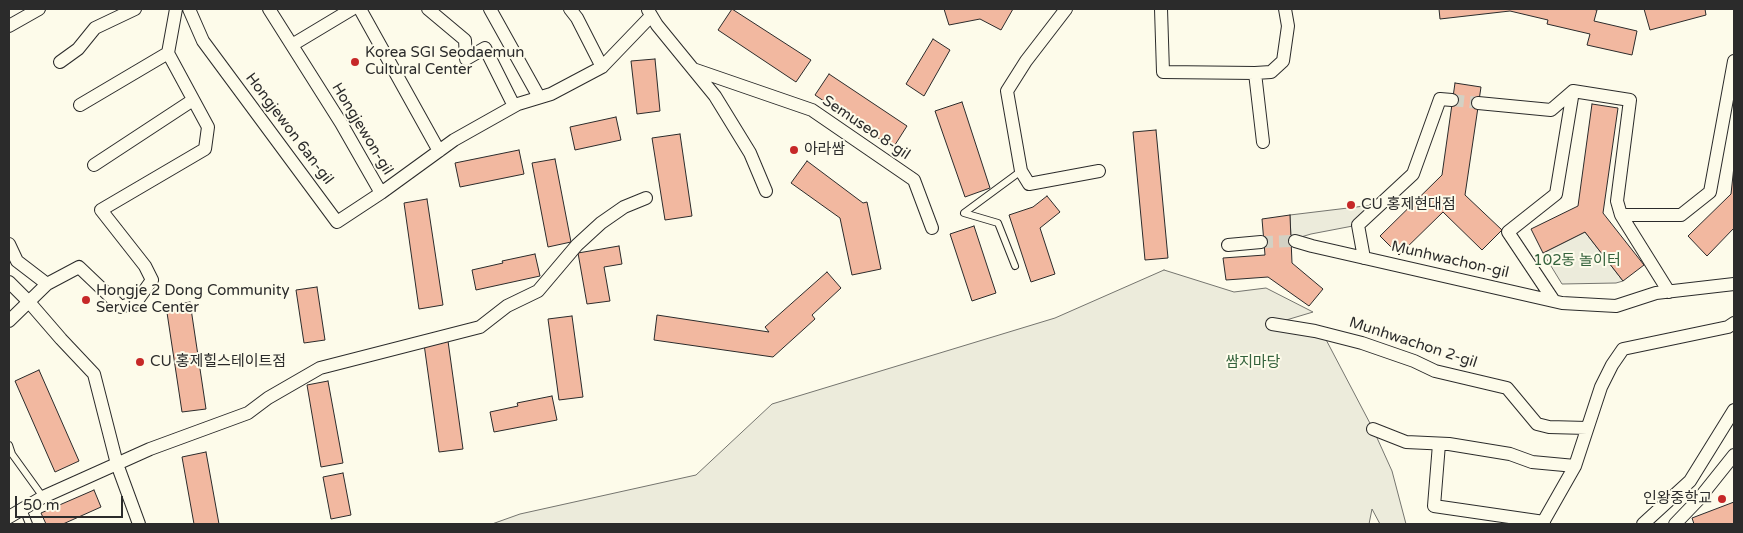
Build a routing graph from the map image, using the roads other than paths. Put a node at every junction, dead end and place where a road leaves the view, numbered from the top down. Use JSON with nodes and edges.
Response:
{"nodes":[{"id":1,"x":39,"y":9,"type":"edge"},
{"id":2,"x":135,"y":9,"type":"edge"},
{"id":3,"x":176,"y":9,"type":"edge"},
{"id":4,"x":189,"y":9,"type":"edge"},
{"id":5,"x":269,"y":9,"type":"edge"},
{"id":6,"x":352,"y":9,"type":"edge"},
{"id":7,"x":360,"y":9,"type":"edge"},
{"id":8,"x":428,"y":9,"type":"edge"},
{"id":9,"x":490,"y":9,"type":"edge"},
{"id":10,"x":570,"y":9,"type":"edge"},
{"id":11,"x":1066,"y":9,"type":"edge"},
{"id":12,"x":1161,"y":9,"type":"edge"},
{"id":13,"x":1285,"y":9,"type":"edge"},
{"id":14,"x":649,"y":12,"type":"edge"},
{"id":15,"x":9,"y":26,"type":"edge"},
{"id":16,"x":292,"y":45,"type":"junction"},
{"id":17,"x":168,"y":53,"type":"junction"},
{"id":18,"x":1734,"y":61,"type":"edge"},
{"id":19,"x":60,"y":62,"type":"dead end"},
{"id":20,"x":602,"y":67,"type":"junction"},
{"id":21,"x":693,"y":69,"type":"junction"},
{"id":22,"x":1255,"y":73,"type":"junction"},
{"id":23,"x":1573,"y":91,"type":"junction"},
{"id":24,"x":539,"y":97,"type":"junction"},
{"id":25,"x":193,"y":100,"type":"junction"},
{"id":26,"x":1452,"y":100,"type":"tunnel mouth"},
{"id":27,"x":1478,"y":103,"type":"tunnel mouth"},
{"id":28,"x":80,"y":105,"type":"dead end"},
{"id":29,"x":514,"y":106,"type":"junction"},
{"id":30,"x":1263,"y":142,"type":"dead end"},
{"id":31,"x":439,"y":151,"type":"junction"},
{"id":32,"x":94,"y":165,"type":"dead end"},
{"id":33,"x":1021,"y":170,"type":"junction"},
{"id":34,"x":1099,"y":171,"type":"dead end"},
{"id":35,"x":766,"y":191,"type":"dead end"},
{"id":36,"x":381,"y":193,"type":"junction"},
{"id":37,"x":646,"y":198,"type":"dead end"},
{"id":38,"x":1621,"y":215,"type":"junction"},
{"id":39,"x":932,"y":228,"type":"dead end"},
{"id":40,"x":1295,"y":241,"type":"tunnel mouth"},
{"id":41,"x":1261,"y":242,"type":"tunnel mouth"},
{"id":42,"x":9,"y":244,"type":"edge"},
{"id":43,"x":1228,"y":245,"type":"dead end"},
{"id":44,"x":1364,"y":258,"type":"junction"},
{"id":45,"x":1015,"y":266,"type":"dead end"},
{"id":46,"x":9,"y":282,"type":"edge"},
{"id":47,"x":47,"y":284,"type":"junction"},
{"id":48,"x":1734,"y":284,"type":"edge"},
{"id":49,"x":1669,"y":292,"type":"junction"},
{"id":50,"x":1554,"y":301,"type":"junction"},
{"id":51,"x":30,"y":302,"type":"junction"},
{"id":52,"x":9,"y":321,"type":"edge"},
{"id":53,"x":1734,"y":323,"type":"edge"},
{"id":54,"x":1272,"y":324,"type":"dead end"},
{"id":55,"x":1734,"y":410,"type":"edge"},
{"id":56,"x":1373,"y":428,"type":"dead end"},
{"id":57,"x":1587,"y":428,"type":"junction"},
{"id":58,"x":1439,"y":444,"type":"junction"},
{"id":59,"x":9,"y":446,"type":"edge"},
{"id":60,"x":11,"y":455,"type":"edge"},
{"id":61,"x":1734,"y":455,"type":"edge"},
{"id":62,"x":117,"y":464,"type":"junction"},
{"id":63,"x":1575,"y":466,"type":"junction"},
{"id":64,"x":43,"y":497,"type":"junction"},
{"id":65,"x":23,"y":509,"type":"junction"},
{"id":66,"x":9,"y":517,"type":"edge"},
{"id":67,"x":1543,"y":523,"type":"edge"},
{"id":68,"x":29,"y":524,"type":"edge"},
{"id":69,"x":139,"y":524,"type":"edge"},
{"id":70,"x":1643,"y":524,"type":"edge"},
{"id":71,"x":1674,"y":524,"type":"edge"}],
"edges":[{"from":1,"to":15,"type":"street"},
{"from":2,"to":19,"type":"street"},
{"from":3,"to":17,"type":"street"},
{"from":4,"to":36,"type":"street","name":"Hongjewon 6an-gil"},
{"from":5,"to":16,"type":"street","name":"Hongjewon-gil"},
{"from":6,"to":16,"type":"street"},
{"from":7,"to":31,"type":"street"},
{"from":8,"to":29,"type":"street"},
{"from":9,"to":24,"type":"street"},
{"from":10,"to":20,"type":"street"},
{"from":11,"to":33,"type":"street"},
{"from":12,"to":22,"type":"street"},
{"from":13,"to":22,"type":"street"},
{"from":14,"to":20,"type":"street","name":"Hongjewon-gil"},
{"from":14,"to":21,"type":"street"},
{"from":16,"to":36,"type":"street","name":"Hongjewon-gil"},
{"from":17,"to":25,"type":"street"},
{"from":17,"to":28,"type":"street"},
{"from":18,"to":38,"type":"street"},
{"from":20,"to":24,"type":"street","name":"Hongjewon-gil"},
{"from":21,"to":35,"type":"street"},
{"from":21,"to":39,"type":"street","name":"Semuseo 8-gil"},
{"from":22,"to":30,"type":"street"},
{"from":23,"to":27,"type":"street"},
{"from":23,"to":38,"type":"street"},
{"from":23,"to":50,"type":"street"},
{"from":24,"to":29,"type":"street","name":"Hongjewon-gil"},
{"from":25,"to":32,"type":"street"},
{"from":25,"to":47,"type":"street"},
{"from":26,"to":44,"type":"street"},
{"from":29,"to":31,"type":"street","name":"Hongjewon-gil"},
{"from":31,"to":36,"type":"street","name":"Hongjewon-gil"},
{"from":33,"to":34,"type":"street"},
{"from":33,"to":45,"type":"lane"},
{"from":37,"to":62,"type":"street"},
{"from":38,"to":49,"type":"street"},
{"from":40,"to":44,"type":"street","name":"Munhwachon-gil"},
{"from":41,"to":43,"type":"street"},
{"from":42,"to":47,"type":"street"},
{"from":44,"to":50,"type":"street","name":"Munhwachon-gil"},
{"from":46,"to":51,"type":"street"},
{"from":47,"to":51,"type":"street"},
{"from":48,"to":49,"type":"street","name":"Munhwachon-gil"},
{"from":49,"to":50,"type":"street","name":"Munhwachon-gil"},
{"from":51,"to":52,"type":"street"},
{"from":51,"to":62,"type":"street"},
{"from":53,"to":57,"type":"street"},
{"from":54,"to":57,"type":"street","name":"Munhwachon 2-gil"},
{"from":55,"to":70,"type":"street"},
{"from":56,"to":58,"type":"street"},
{"from":57,"to":63,"type":"street"},
{"from":58,"to":63,"type":"street"},
{"from":58,"to":67,"type":"street"},
{"from":59,"to":60,"type":"lane"},
{"from":60,"to":64,"type":"lane"},
{"from":61,"to":71,"type":"street"},
{"from":62,"to":64,"type":"street"},
{"from":62,"to":69,"type":"street"},
{"from":63,"to":67,"type":"street"},
{"from":64,"to":65,"type":"street"},
{"from":65,"to":66,"type":"street"},
{"from":65,"to":68,"type":"lane"}]}
